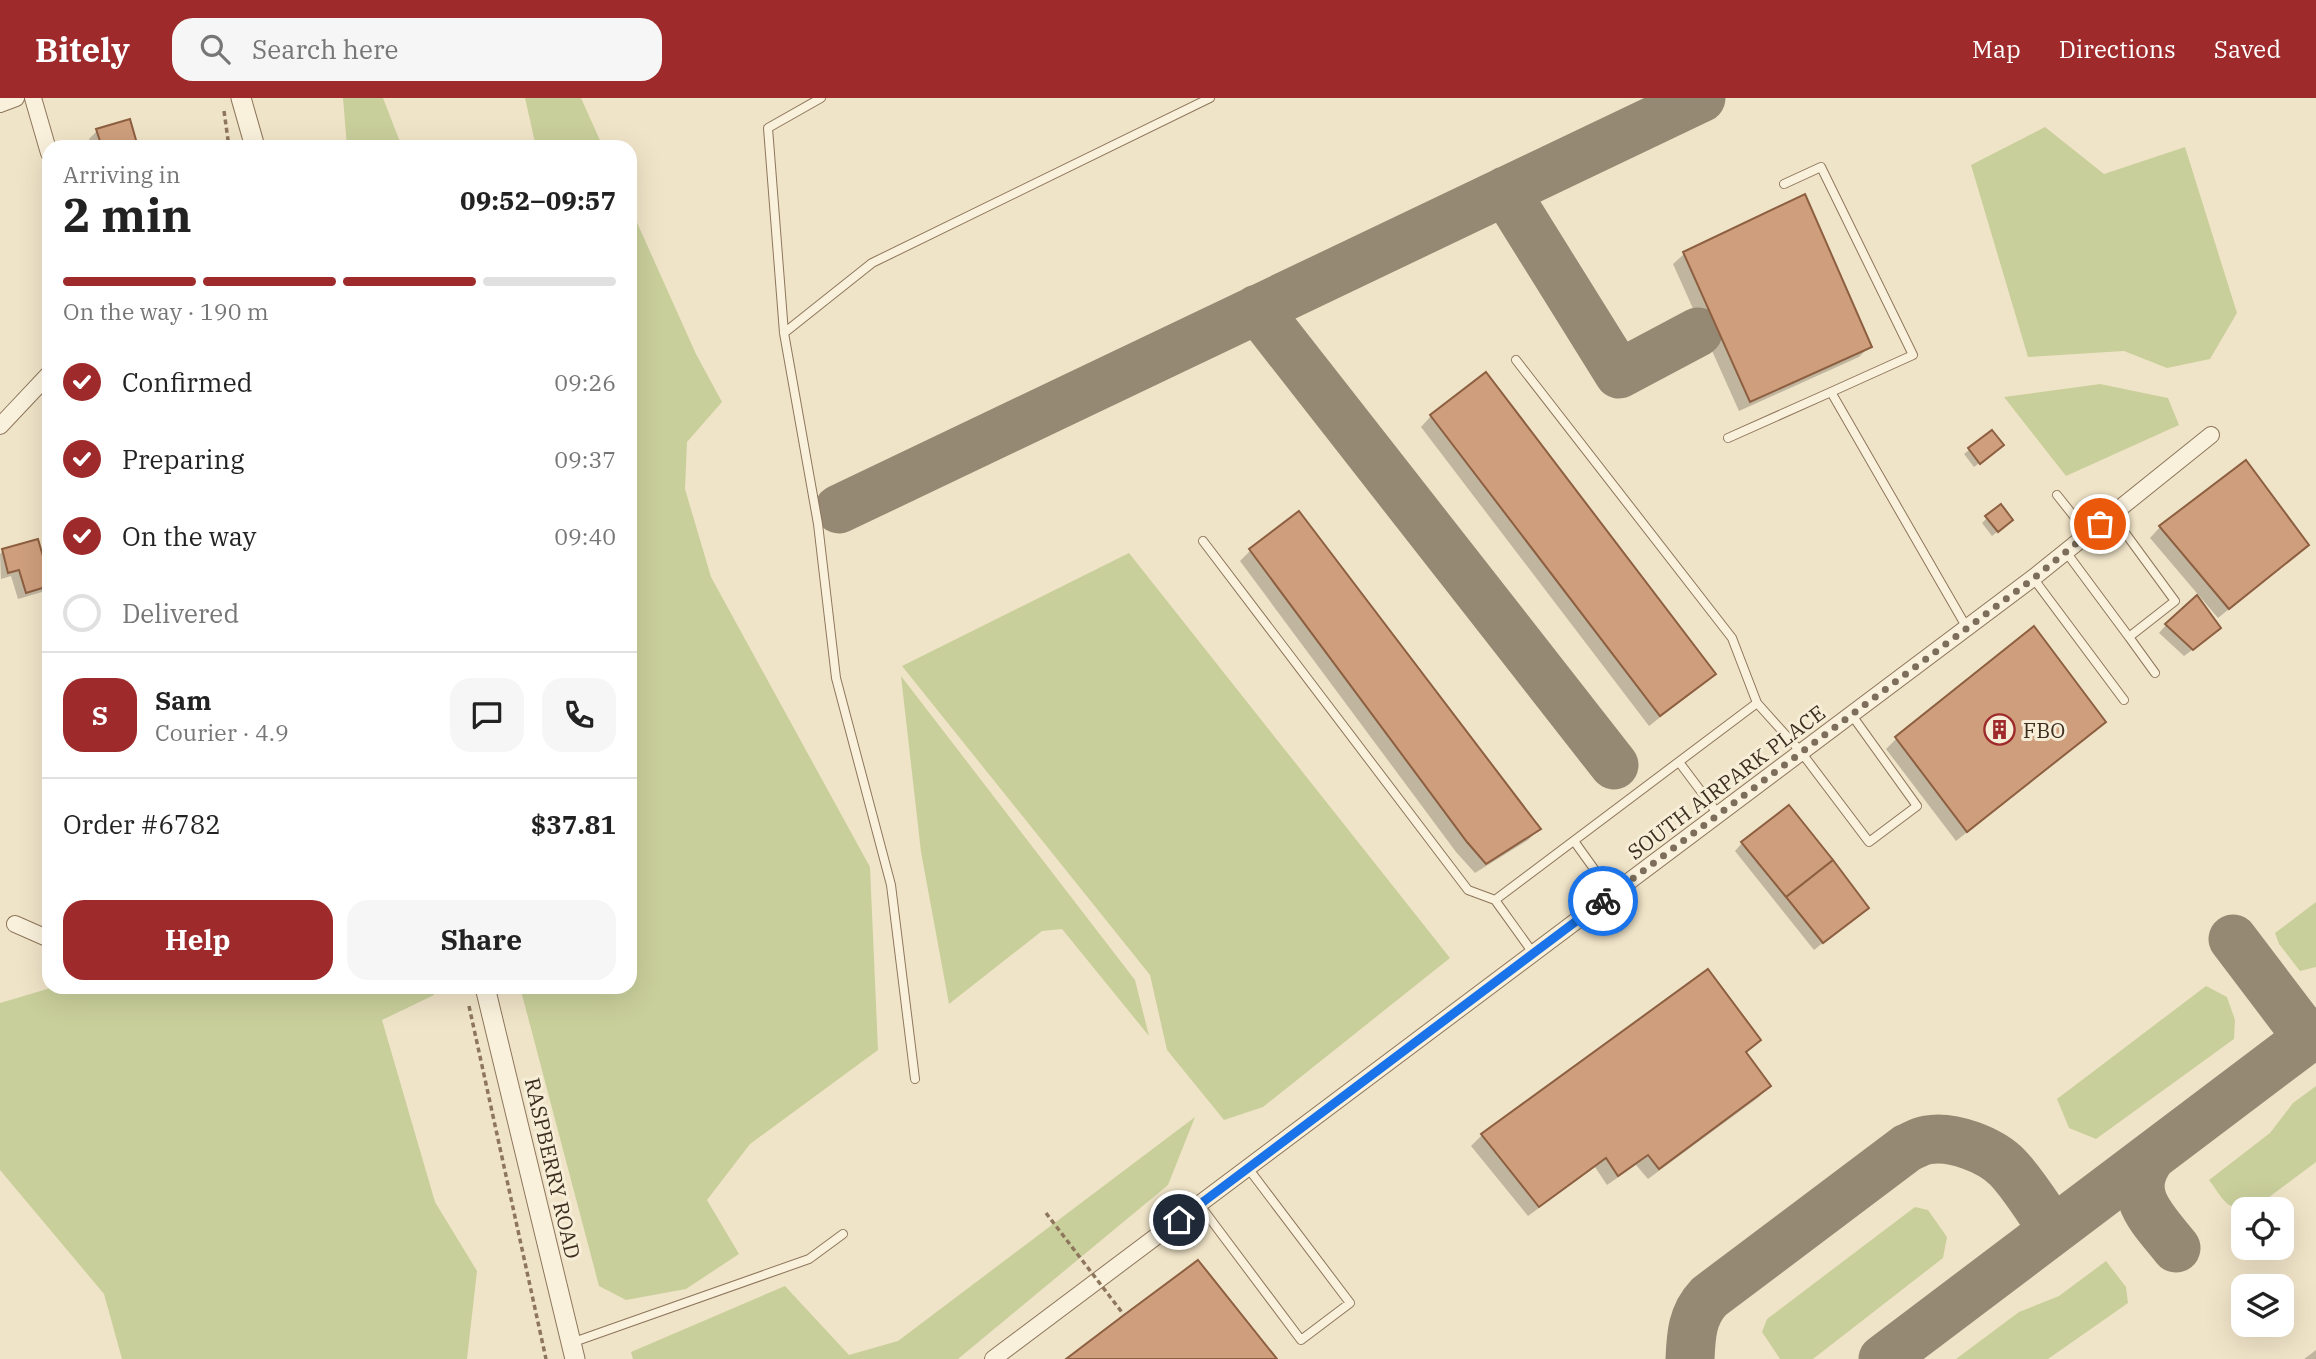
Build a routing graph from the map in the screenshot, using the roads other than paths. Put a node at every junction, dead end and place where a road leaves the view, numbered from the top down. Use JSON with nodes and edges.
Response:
{"nodes":[{"id":1,"x":16,"y":98,"type":"edge"},
{"id":2,"x":33,"y":98,"type":"edge"},
{"id":3,"x":241,"y":98,"type":"edge"},
{"id":4,"x":821,"y":98,"type":"edge"},
{"id":5,"x":1210,"y":98,"type":"edge"},
{"id":6,"x":0,"y":104,"type":"edge"},
{"id":7,"x":45,"y":140,"type":"edge"},
{"id":8,"x":254,"y":140,"type":"edge"},
{"id":9,"x":1784,"y":184,"type":"dead end"},
{"id":10,"x":784,"y":333,"type":"junction"},
{"id":11,"x":1517,"y":360,"type":"dead end"},
{"id":12,"x":42,"y":381,"type":"edge"},
{"id":13,"x":1831,"y":392,"type":"junction"},
{"id":14,"x":0,"y":426,"type":"edge"},
{"id":15,"x":2211,"y":435,"type":"dead end"},
{"id":16,"x":1728,"y":438,"type":"dead end"},
{"id":17,"x":2057,"y":495,"type":"dead end"},
{"id":18,"x":2112,"y":515,"type":"junction"},
{"id":19,"x":2088,"y":534,"type":"junction"},
{"id":20,"x":1203,"y":541,"type":"dead end"},
{"id":21,"x":2066,"y":552,"type":"junction"},
{"id":22,"x":2034,"y":578,"type":"junction"},
{"id":23,"x":1966,"y":628,"type":"junction"},
{"id":24,"x":2129,"y":637,"type":"junction"},
{"id":25,"x":2155,"y":673,"type":"dead end"},
{"id":26,"x":2124,"y":700,"type":"dead end"},
{"id":27,"x":1758,"y":703,"type":"junction"},
{"id":28,"x":1851,"y":714,"type":"junction"},
{"id":29,"x":1801,"y":752,"type":"junction"},
{"id":30,"x":1679,"y":762,"type":"junction"},
{"id":31,"x":1718,"y":814,"type":"junction"},
{"id":32,"x":1574,"y":841,"type":"junction"},
{"id":33,"x":1612,"y":894,"type":"junction"},
{"id":34,"x":1495,"y":900,"type":"junction"},
{"id":35,"x":15,"y":924,"type":"dead end"},
{"id":36,"x":42,"y":936,"type":"edge"},
{"id":37,"x":1533,"y":953,"type":"junction"},
{"id":38,"x":487,"y":994,"type":"edge"},
{"id":39,"x":915,"y":1079,"type":"dead end"},
{"id":40,"x":1248,"y":1168,"type":"junction"},
{"id":41,"x":1199,"y":1204,"type":"junction"},
{"id":42,"x":843,"y":1234,"type":"dead end"},
{"id":43,"x":573,"y":1351,"type":"edge"},
{"id":44,"x":993,"y":1359,"type":"edge"}],
"edges":[{"from":1,"to":6,"type":"street"},
{"from":2,"to":7,"type":"street"},
{"from":3,"to":8,"type":"street"},
{"from":4,"to":10,"type":"lane"},
{"from":5,"to":10,"type":"lane"},
{"from":9,"to":13,"type":"lane"},
{"from":10,"to":39,"type":"lane"},
{"from":11,"to":27,"type":"lane"},
{"from":12,"to":14,"type":"street"},
{"from":13,"to":16,"type":"lane"},
{"from":13,"to":23,"type":"lane"},
{"from":15,"to":18,"type":"street","name":"SOUTH AIRPARK PLACE"},
{"from":17,"to":19,"type":"lane"},
{"from":18,"to":19,"type":"street","name":"SOUTH AIRPARK PLACE"},
{"from":18,"to":24,"type":"lane"},
{"from":19,"to":21,"type":"street","name":"SOUTH AIRPARK PLACE"},
{"from":20,"to":34,"type":"lane"},
{"from":21,"to":22,"type":"street","name":"SOUTH AIRPARK PLACE"},
{"from":21,"to":24,"type":"lane"},
{"from":22,"to":23,"type":"street","name":"SOUTH AIRPARK PLACE"},
{"from":22,"to":26,"type":"lane"},
{"from":23,"to":28,"type":"street","name":"SOUTH AIRPARK PLACE"},
{"from":24,"to":25,"type":"lane"},
{"from":27,"to":29,"type":"lane"},
{"from":27,"to":30,"type":"lane"},
{"from":28,"to":29,"type":"street","name":"SOUTH AIRPARK PLACE"},
{"from":28,"to":29,"type":"lane"},
{"from":29,"to":31,"type":"street","name":"SOUTH AIRPARK PLACE"},
{"from":30,"to":31,"type":"lane"},
{"from":30,"to":32,"type":"lane"},
{"from":31,"to":33,"type":"street","name":"SOUTH AIRPARK PLACE"},
{"from":32,"to":33,"type":"lane"},
{"from":32,"to":34,"type":"lane"},
{"from":33,"to":37,"type":"street","name":"SOUTH AIRPARK PLACE"},
{"from":34,"to":37,"type":"lane"},
{"from":35,"to":36,"type":"street"},
{"from":37,"to":40,"type":"street","name":"SOUTH AIRPARK PLACE"},
{"from":38,"to":43,"type":"street","name":"RASPBERRY ROAD"},
{"from":40,"to":41,"type":"street","name":"SOUTH AIRPARK PLACE"},
{"from":40,"to":41,"type":"lane"},
{"from":41,"to":44,"type":"street","name":"SOUTH AIRPARK PLACE"},
{"from":42,"to":43,"type":"lane"}]}
